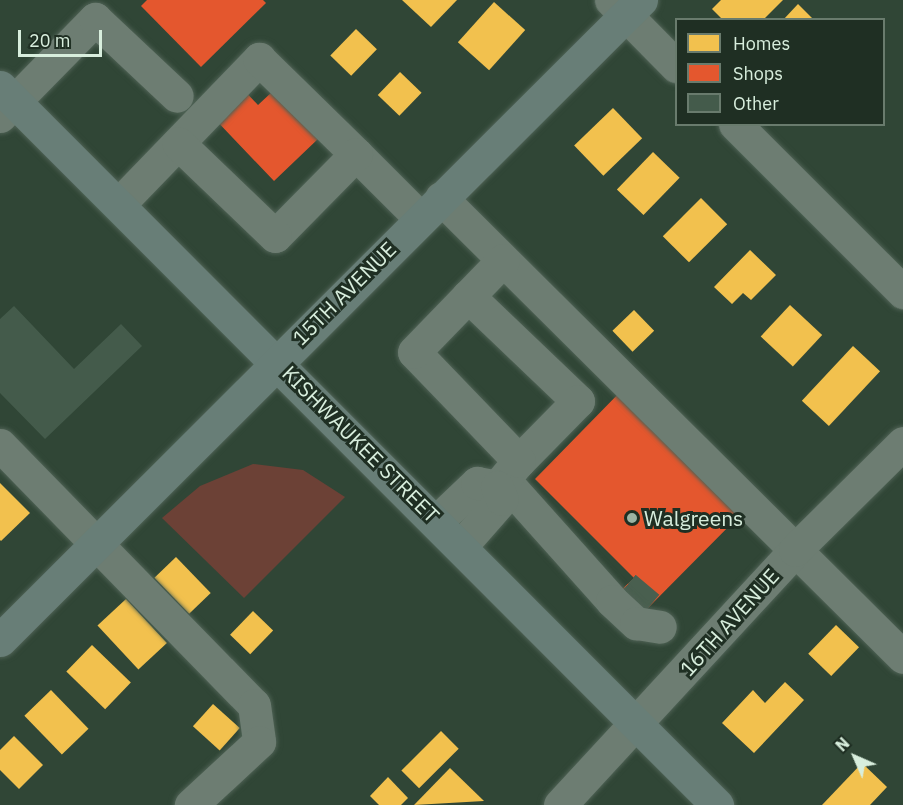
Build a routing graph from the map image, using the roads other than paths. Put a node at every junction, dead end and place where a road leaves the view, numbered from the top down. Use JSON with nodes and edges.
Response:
{"nodes":[{"id":1,"x":626,"y":5,"type":"edge"},
{"id":2,"x":675,"y":65,"type":"edge"},
{"id":3,"x":177,"y":96,"type":"dead end"},
{"id":4,"x":5,"y":102,"type":"edge"},
{"id":5,"x":737,"y":126,"type":"edge"},
{"id":6,"x":178,"y":143,"type":"junction"},
{"id":7,"x":356,"y":154,"type":"junction"},
{"id":8,"x":119,"y":204,"type":"junction"},
{"id":9,"x":430,"y":208,"type":"junction"},
{"id":10,"x":503,"y":260,"type":"junction"},
{"id":11,"x":903,"y":292,"type":"edge"},
{"id":12,"x":468,"y":296,"type":"junction"},
{"id":13,"x":277,"y":360,"type":"junction"},
{"id":14,"x":903,"y":443,"type":"edge"},
{"id":15,"x":0,"y":445,"type":"edge"},
{"id":16,"x":507,"y":476,"type":"junction"},
{"id":17,"x":438,"y":520,"type":"junction"},
{"id":18,"x":96,"y":542,"type":"junction"},
{"id":19,"x":461,"y":546,"type":"junction"},
{"id":20,"x":795,"y":550,"type":"junction"},
{"id":21,"x":591,"y":572,"type":"junction"},
{"id":22,"x":645,"y":607,"type":"junction"},
{"id":23,"x":0,"y":640,"type":"edge"},
{"id":24,"x":903,"y":657,"type":"edge"},
{"id":25,"x":693,"y":659,"type":"junction"},
{"id":26,"x":638,"y":726,"type":"junction"},
{"id":27,"x":191,"y":805,"type":"edge"},
{"id":28,"x":560,"y":805,"type":"edge"},
{"id":29,"x":717,"y":805,"type":"edge"}],
"edges":[{"from":1,"to":2,"type":"street"},
{"from":1,"to":9,"type":"main road","name":"15TH AVENUE"},
{"from":3,"to":4,"type":"street"},
{"from":4,"to":8,"type":"main road","name":"KISHWAUKEE STREET"},
{"from":5,"to":11,"type":"street"},
{"from":6,"to":7,"type":"street"},
{"from":6,"to":7,"type":"street"},
{"from":6,"to":8,"type":"street"},
{"from":7,"to":9,"type":"street"},
{"from":8,"to":13,"type":"main road","name":"KISHWAUKEE STREET"},
{"from":9,"to":10,"type":"street"},
{"from":9,"to":13,"type":"main road","name":"15TH AVENUE"},
{"from":10,"to":12,"type":"street"},
{"from":10,"to":20,"type":"street"},
{"from":12,"to":16,"type":"street"},
{"from":12,"to":16,"type":"street"},
{"from":13,"to":17,"type":"main road","name":"KISHWAUKEE STREET"},
{"from":13,"to":18,"type":"main road","name":"15TH AVENUE"},
{"from":14,"to":20,"type":"street","name":"16TH AVENUE"},
{"from":15,"to":18,"type":"street"},
{"from":16,"to":17,"type":"street"},
{"from":16,"to":19,"type":"street"},
{"from":16,"to":21,"type":"street"},
{"from":17,"to":19,"type":"main road","name":"KISHWAUKEE STREET"},
{"from":18,"to":23,"type":"main road","name":"15TH AVENUE"},
{"from":18,"to":27,"type":"street"},
{"from":19,"to":26,"type":"main road","name":"KISHWAUKEE STREET"},
{"from":20,"to":24,"type":"street"},
{"from":20,"to":25,"type":"street","name":"16TH AVENUE"},
{"from":21,"to":22,"type":"street"},
{"from":21,"to":22,"type":"street"},
{"from":22,"to":25,"type":"street"},
{"from":25,"to":26,"type":"street","name":"16TH AVENUE"},
{"from":26,"to":28,"type":"street","name":"16TH AVENUE"},
{"from":26,"to":29,"type":"main road","name":"KISHWAUKEE STREET"}]}
